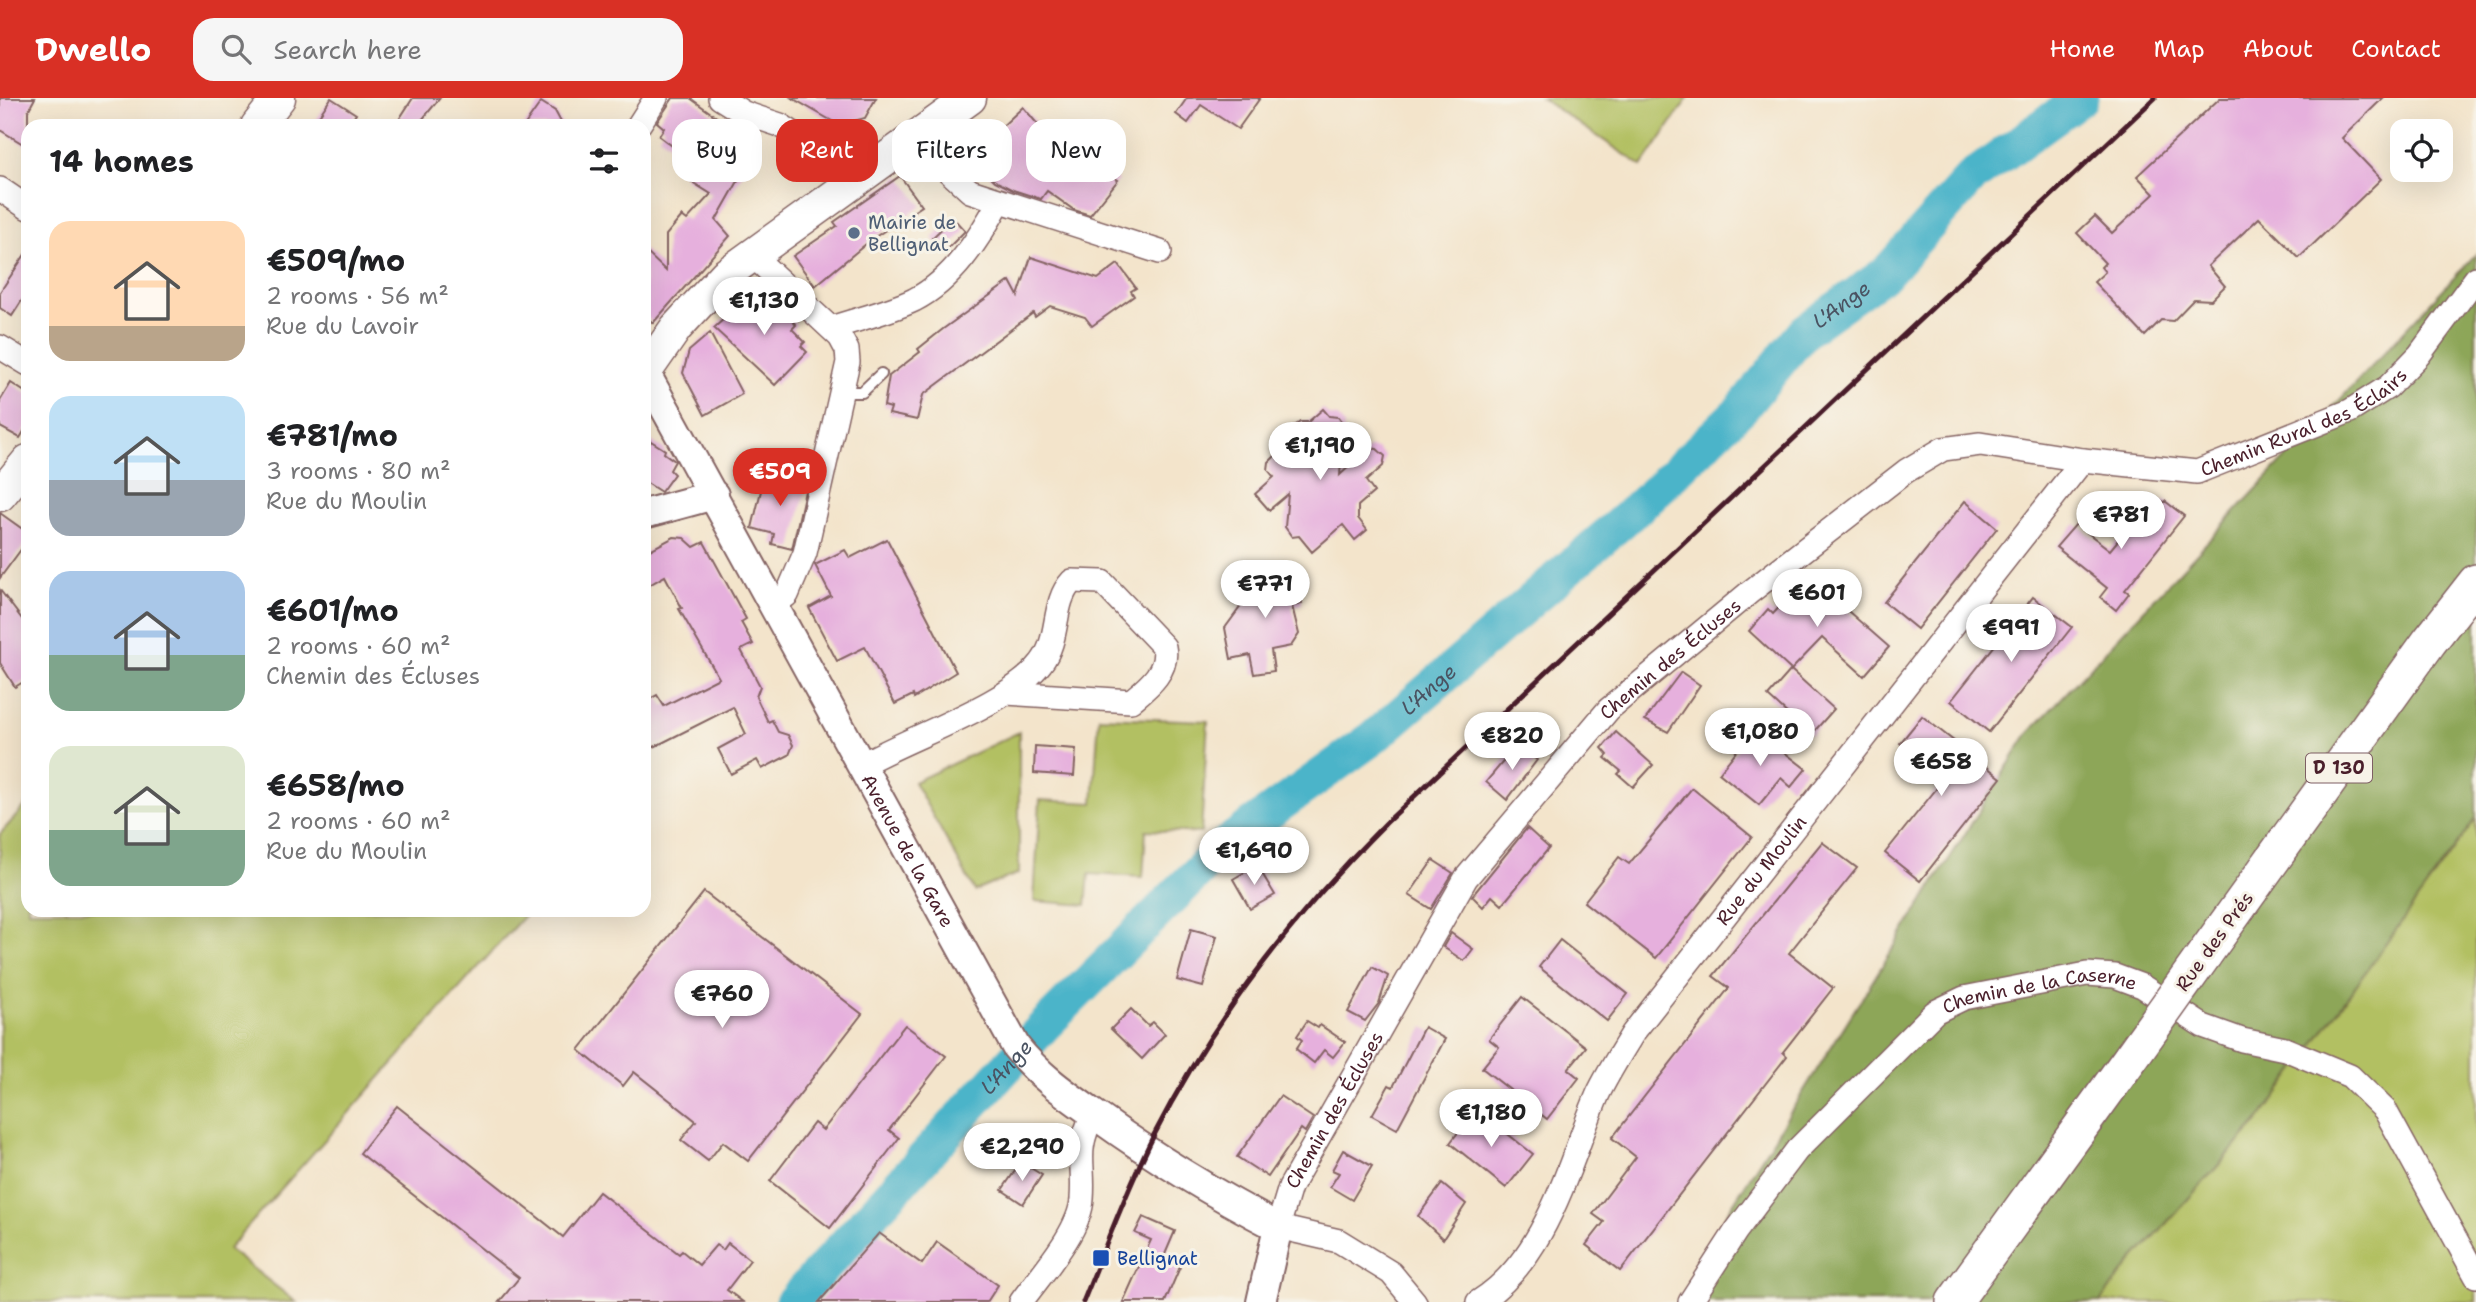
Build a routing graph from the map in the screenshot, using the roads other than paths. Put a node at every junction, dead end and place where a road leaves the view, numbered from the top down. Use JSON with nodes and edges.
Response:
{"nodes":[{"id":1,"x":279,"y":98,"type":"edge"},
{"id":2,"x":656,"y":98,"type":"edge"},
{"id":3,"x":720,"y":98,"type":"edge"},
{"id":4,"x":970,"y":98,"type":"edge"},
{"id":5,"x":749,"y":106,"type":"edge"},
{"id":6,"x":262,"y":119,"type":"edge"},
{"id":7,"x":642,"y":119,"type":"edge"},
{"id":8,"x":940,"y":119,"type":"edge"},
{"id":9,"x":776,"y":123,"type":"edge"},
{"id":10,"x":850,"y":182,"type":"edge"},
{"id":11,"x":961,"y":182,"type":"edge"},
{"id":12,"x":0,"y":189,"type":"edge"},
{"id":13,"x":999,"y":202,"type":"junction"},
{"id":14,"x":21,"y":203,"type":"edge"},
{"id":15,"x":1160,"y":252,"type":"dead end"},
{"id":16,"x":751,"y":254,"type":"junction"},
{"id":17,"x":2476,"y":278,"type":"edge"},
{"id":18,"x":831,"y":328,"type":"junction"},
{"id":19,"x":0,"y":347,"type":"edge"},
{"id":20,"x":21,"y":360,"type":"edge"},
{"id":21,"x":651,"y":363,"type":"edge"},
{"id":22,"x":881,"y":374,"type":"dead end"},
{"id":23,"x":651,"y":384,"type":"edge"},
{"id":24,"x":843,"y":392,"type":"junction"},
{"id":25,"x":2083,"y":460,"type":"junction"},
{"id":26,"x":713,"y":495,"type":"junction"},
{"id":27,"x":651,"y":512,"type":"edge"},
{"id":28,"x":2476,"y":582,"type":"edge"},
{"id":29,"x":773,"y":604,"type":"junction"},
{"id":30,"x":1006,"y":693,"type":"junction"},
{"id":31,"x":861,"y":765,"type":"junction"},
{"id":32,"x":1093,"y":1114,"type":"junction"},
{"id":33,"x":1278,"y":1227,"type":"junction"},
{"id":34,"x":2476,"y":1276,"type":"edge"},
{"id":35,"x":1021,"y":1302,"type":"edge"},
{"id":36,"x":1261,"y":1302,"type":"edge"},
{"id":37,"x":1415,"y":1302,"type":"edge"},
{"id":38,"x":1478,"y":1302,"type":"edge"},
{"id":39,"x":1690,"y":1302,"type":"edge"},
{"id":40,"x":1954,"y":1302,"type":"edge"}],
"edges":[{"from":1,"to":6,"type":"main road"},
{"from":2,"to":7,"type":"street"},
{"from":3,"to":5,"type":"street"},
{"from":4,"to":8,"type":"main road"},
{"from":5,"to":9,"type":"street"},
{"from":10,"to":16,"type":"main road"},
{"from":11,"to":13,"type":"street"},
{"from":12,"to":14,"type":"street"},
{"from":13,"to":15,"type":"street"},
{"from":13,"to":18,"type":"street"},
{"from":16,"to":18,"type":"street"},
{"from":16,"to":21,"type":"main road"},
{"from":17,"to":25,"type":"street","name":"Chemin Rural des Éclairs"},
{"from":18,"to":24,"type":"street"},
{"from":19,"to":20,"type":"street"},
{"from":22,"to":24,"type":"lane"},
{"from":23,"to":26,"type":"street","name":"Avenue de la Gare"},
{"from":24,"to":29,"type":"street"},
{"from":25,"to":33,"type":"street","name":"Chemin des Écluses"},
{"from":25,"to":38,"type":"street","name":"Rue du Moulin"},
{"from":26,"to":27,"type":"street"},
{"from":26,"to":29,"type":"street","name":"Avenue de la Gare"},
{"from":28,"to":40,"type":"main road","name":"Rue des Prés","number":"D 130","bridge":true},
{"from":29,"to":31,"type":"street","name":"Avenue de la Gare"},
{"from":30,"to":30,"type":"street"},
{"from":30,"to":31,"type":"street"},
{"from":31,"to":32,"type":"street","name":"Avenue de la Gare"},
{"from":32,"to":33,"type":"street","name":"Avenue de la Gare"},
{"from":32,"to":35,"type":"street"},
{"from":33,"to":36,"type":"street"},
{"from":33,"to":37,"type":"street"},
{"from":34,"to":39,"type":"street","name":"Chemin de la Caserne"}]}
